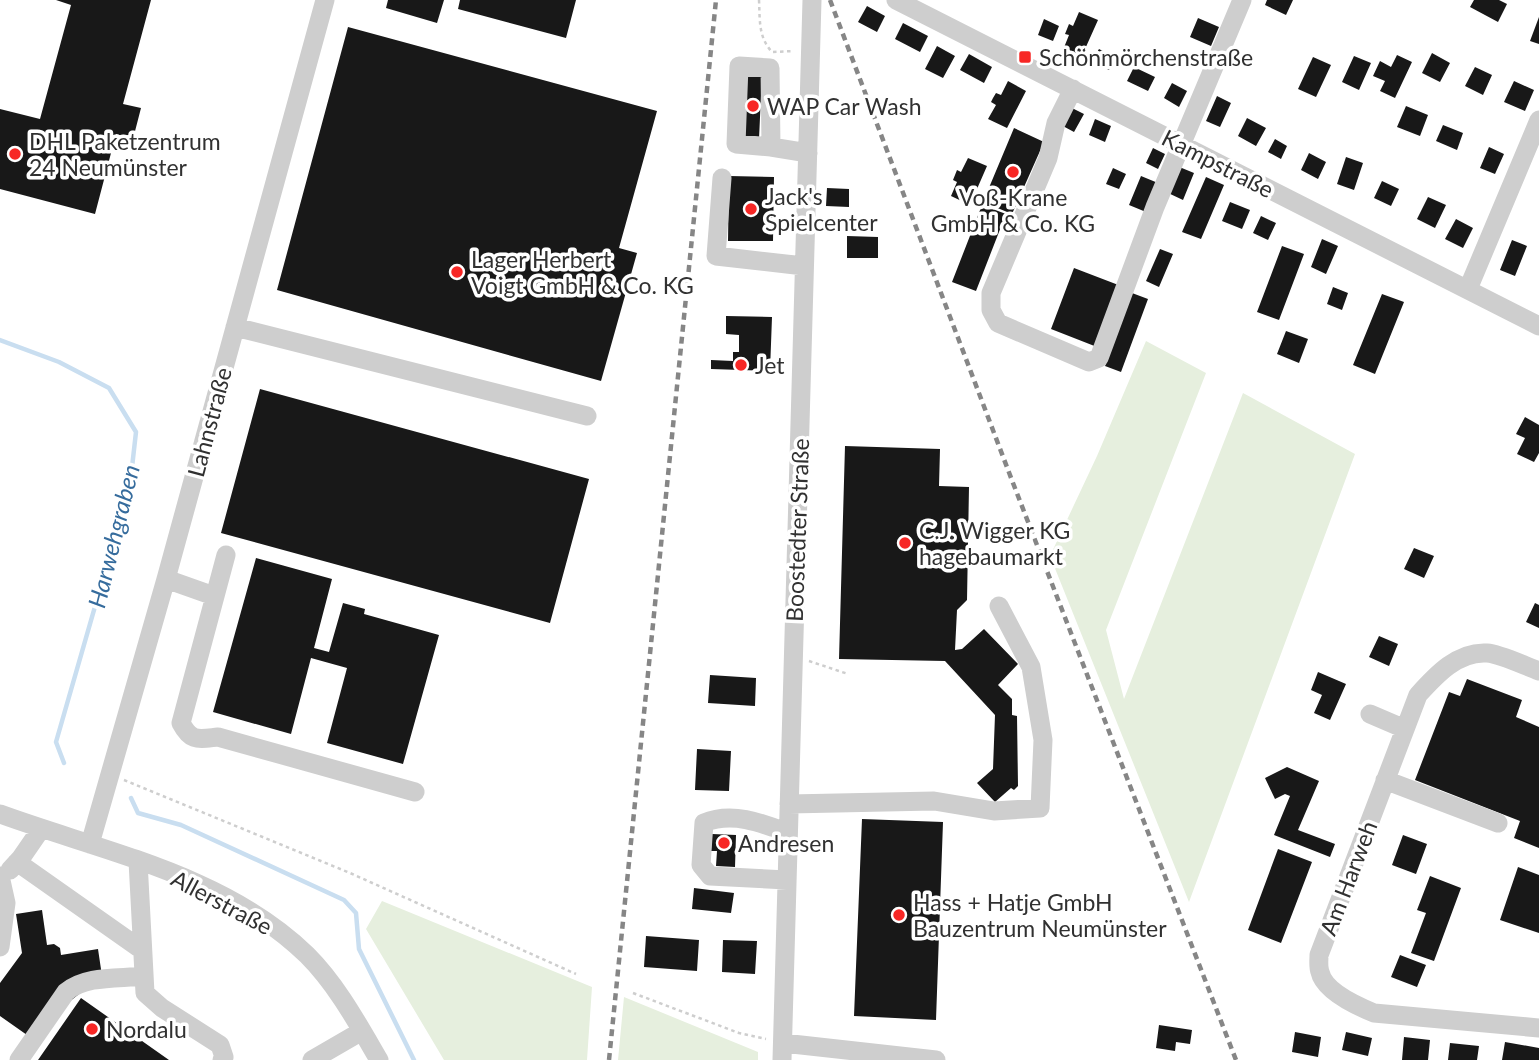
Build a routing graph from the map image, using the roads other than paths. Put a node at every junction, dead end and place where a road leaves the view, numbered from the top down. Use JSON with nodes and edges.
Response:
{"nodes":[{"id":1,"x":325,"y":0,"type":"edge"},
{"id":2,"x":812,"y":0,"type":"edge"},
{"id":3,"x":896,"y":0,"type":"edge"},
{"id":4,"x":1242,"y":0,"type":"edge"},
{"id":5,"x":1073,"y":89,"type":"junction"},
{"id":6,"x":1539,"y":120,"type":"edge"},
{"id":7,"x":1182,"y":145,"type":"junction"},
{"id":8,"x":771,"y":147,"type":"dead end"},
{"id":9,"x":808,"y":153,"type":"junction"},
{"id":10,"x":722,"y":178,"type":"dead end"},
{"id":11,"x":804,"y":267,"type":"junction"},
{"id":12,"x":1468,"y":289,"type":"junction"},
{"id":13,"x":1539,"y":326,"type":"edge"},
{"id":14,"x":235,"y":327,"type":"junction"},
{"id":15,"x":587,"y":416,"type":"dead end"},
{"id":16,"x":226,"y":555,"type":"dead end"},
{"id":17,"x":166,"y":579,"type":"junction"},
{"id":18,"x":214,"y":596,"type":"junction"},
{"id":19,"x":999,"y":606,"type":"dead end"},
{"id":20,"x":1539,"y":671,"type":"edge"},
{"id":21,"x":1370,"y":714,"type":"dead end"},
{"id":22,"x":1405,"y":729,"type":"junction"},
{"id":23,"x":1385,"y":780,"type":"junction"},
{"id":24,"x":415,"y":792,"type":"dead end"},
{"id":25,"x":789,"y":804,"type":"junction"},
{"id":26,"x":0,"y":814,"type":"edge"},
{"id":27,"x":1498,"y":823,"type":"dead end"},
{"id":28,"x":41,"y":829,"type":"junction"},
{"id":29,"x":789,"y":833,"type":"junction"},
{"id":30,"x":90,"y":844,"type":"junction"},
{"id":31,"x":138,"y":861,"type":"junction"},
{"id":32,"x":17,"y":862,"type":"junction"},
{"id":33,"x":1,"y":877,"type":"edge"},
{"id":34,"x":787,"y":880,"type":"junction"},
{"id":35,"x":0,"y":947,"type":"edge"},
{"id":36,"x":142,"y":950,"type":"junction"},
{"id":37,"x":144,"y":976,"type":"junction"},
{"id":38,"x":1539,"y":1028,"type":"edge"},
{"id":39,"x":362,"y":1031,"type":"junction"},
{"id":40,"x":783,"y":1051,"type":"edge"},
{"id":41,"x":19,"y":1060,"type":"edge"},
{"id":42,"x":222,"y":1060,"type":"edge"},
{"id":43,"x":312,"y":1060,"type":"edge"},
{"id":44,"x":379,"y":1060,"type":"edge"},
{"id":45,"x":936,"y":1060,"type":"edge"}],
"edges":[{"from":1,"to":14,"type":"street","name":"Lahnstraße"},
{"from":2,"to":9,"type":"street","name":"Boostedter Straße"},
{"from":3,"to":5,"type":"street","name":"Kampstraße"},
{"from":4,"to":7,"type":"street"},
{"from":5,"to":7,"type":"street","name":"Kampstraße"},
{"from":5,"to":7,"type":"street"},
{"from":6,"to":12,"type":"street"},
{"from":7,"to":12,"type":"street","name":"Kampstraße"},
{"from":8,"to":9,"type":"street"},
{"from":9,"to":11,"type":"street","name":"Boostedter Straße"},
{"from":10,"to":11,"type":"street"},
{"from":11,"to":25,"type":"street","name":"Boostedter Straße"},
{"from":12,"to":13,"type":"street","name":"Kampstraße"},
{"from":14,"to":15,"type":"street"},
{"from":14,"to":17,"type":"street","name":"Lahnstraße"},
{"from":16,"to":18,"type":"street"},
{"from":17,"to":18,"type":"street"},
{"from":17,"to":30,"type":"street","name":"Lahnstraße"},
{"from":18,"to":24,"type":"street"},
{"from":19,"to":25,"type":"street"},
{"from":20,"to":22,"type":"street","name":"Am Harweh"},
{"from":21,"to":22,"type":"street"},
{"from":22,"to":23,"type":"street","name":"Am Harweh"},
{"from":23,"to":27,"type":"street"},
{"from":23,"to":38,"type":"street","name":"Am Harweh"},
{"from":25,"to":29,"type":"street","name":"Boostedter Straße"},
{"from":26,"to":28,"type":"street","name":"Allerstraße"},
{"from":28,"to":30,"type":"street","name":"Allerstraße"},
{"from":28,"to":32,"type":"street"},
{"from":29,"to":34,"type":"street","name":"Boostedter Straße"},
{"from":29,"to":34,"type":"street"},
{"from":30,"to":31,"type":"street","name":"Allerstraße"},
{"from":31,"to":36,"type":"street"},
{"from":31,"to":39,"type":"street","name":"Allerstraße"},
{"from":32,"to":33,"type":"street"},
{"from":32,"to":36,"type":"street"},
{"from":33,"to":35,"type":"street"},
{"from":34,"to":40,"type":"street","name":"Boostedter Straße"},
{"from":36,"to":37,"type":"street"},
{"from":37,"to":41,"type":"street"},
{"from":37,"to":42,"type":"street"},
{"from":39,"to":43,"type":"street"},
{"from":39,"to":44,"type":"street","name":"Allerstraße"},
{"from":40,"to":45,"type":"street"}]}
